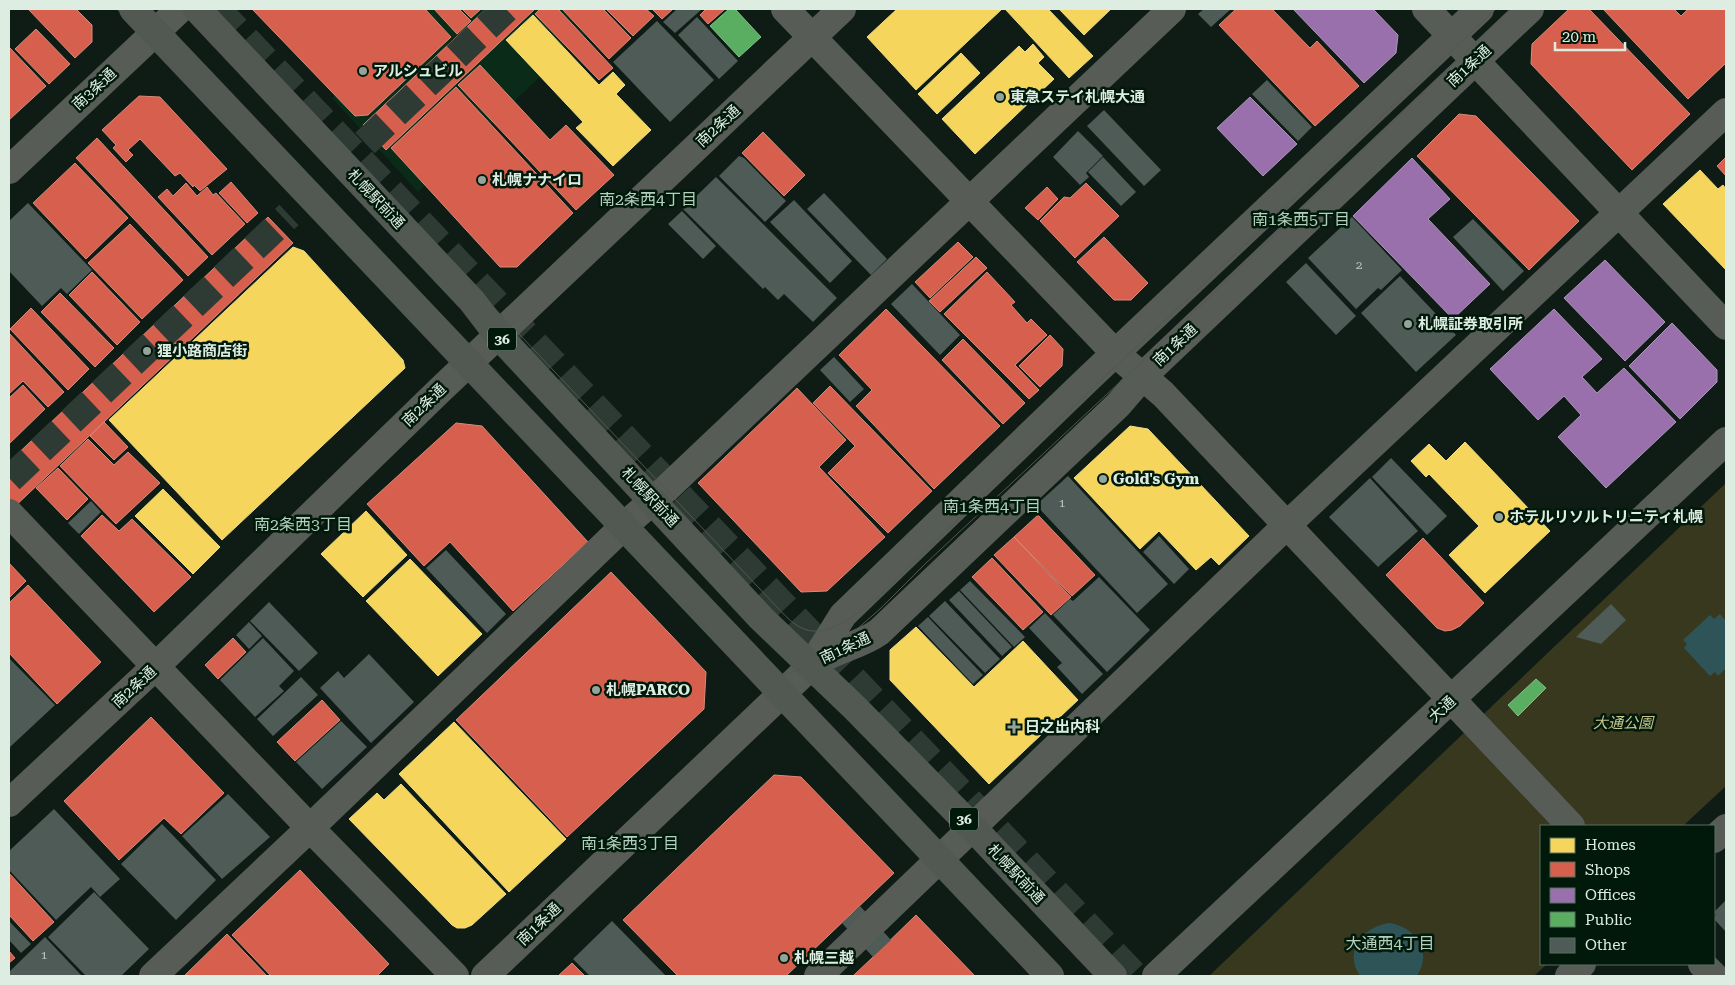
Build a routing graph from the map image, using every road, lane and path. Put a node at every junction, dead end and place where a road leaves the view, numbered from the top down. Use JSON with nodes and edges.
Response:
{"nodes":[{"id":1,"x":133,"y":9,"type":"edge"},
{"id":2,"x":180,"y":9,"type":"edge"},
{"id":3,"x":197,"y":9,"type":"edge"},
{"id":4,"x":785,"y":9,"type":"edge"},
{"id":5,"x":842,"y":9,"type":"edge"},
{"id":6,"x":1172,"y":9,"type":"edge"},
{"id":7,"x":1426,"y":9,"type":"edge"},
{"id":8,"x":1480,"y":9,"type":"edge"},
{"id":9,"x":1530,"y":9,"type":"edge"},
{"id":10,"x":156,"y":33,"type":"junction"},
{"id":11,"x":1452,"y":36,"type":"junction"},
{"id":12,"x":812,"y":37,"type":"junction"},
{"id":13,"x":1475,"y":61,"type":"junction"},
{"id":14,"x":1726,"y":112,"type":"edge"},
{"id":15,"x":9,"y":170,"type":"edge"},
{"id":16,"x":968,"y":201,"type":"junction"},
{"id":17,"x":1620,"y":214,"type":"junction"},
{"id":18,"x":1726,"y":326,"type":"edge"},
{"id":19,"x":498,"y":335,"type":"junction"},
{"id":20,"x":1115,"y":353,"type":"junction"},
{"id":21,"x":469,"y":363,"type":"junction"},
{"id":22,"x":1143,"y":376,"type":"junction"},
{"id":23,"x":1726,"y":441,"type":"edge"},
{"id":24,"x":653,"y":501,"type":"junction"},
{"id":25,"x":9,"y":513,"type":"edge"},
{"id":26,"x":624,"y":526,"type":"junction"},
{"id":27,"x":1286,"y":526,"type":"junction"},
{"id":28,"x":156,"y":666,"type":"junction"},
{"id":29,"x":811,"y":666,"type":"junction"},
{"id":30,"x":783,"y":692,"type":"junction"},
{"id":31,"x":1452,"y":700,"type":"junction"},
{"id":32,"x":9,"y":803,"type":"edge"},
{"id":33,"x":1570,"y":825,"type":"edge"},
{"id":34,"x":310,"y":828,"type":"junction"},
{"id":35,"x":973,"y":828,"type":"junction"},
{"id":36,"x":1726,"y":828,"type":"edge"},
{"id":37,"x":1715,"y":839,"type":"edge"},
{"id":38,"x":940,"y":860,"type":"junction"},
{"id":39,"x":1581,"y":965,"type":"edge"},
{"id":40,"x":1703,"y":965,"type":"edge"},
{"id":41,"x":153,"y":976,"type":"edge"},
{"id":42,"x":455,"y":976,"type":"edge"},
{"id":43,"x":485,"y":976,"type":"edge"},
{"id":44,"x":818,"y":976,"type":"edge"},
{"id":45,"x":1050,"y":976,"type":"edge"},
{"id":46,"x":1113,"y":976,"type":"edge"},
{"id":47,"x":1156,"y":976,"type":"edge"},
{"id":48,"x":1569,"y":976,"type":"edge"},
{"id":49,"x":1714,"y":976,"type":"edge"}],
"edges":[{"from":1,"to":10,"type":"highway"},
{"from":2,"to":10,"type":"street","name":"南3条通"},
{"from":3,"to":19,"type":"highway","name":"札幌駅前通","number":"36"},
{"from":4,"to":12,"type":"street"},
{"from":5,"to":12,"type":"street","name":"南2条通"},
{"from":6,"to":16,"type":"street"},
{"from":7,"to":11,"type":"street"},
{"from":8,"to":11,"type":"street","name":"南1条通"},
{"from":9,"to":13,"type":"street","name":"南1条通"},
{"from":10,"to":15,"type":"street","name":"南3条通"},
{"from":10,"to":21,"type":"highway"},
{"from":11,"to":13,"type":"street"},
{"from":11,"to":20,"type":"street","name":"南1条通"},
{"from":12,"to":16,"type":"street"},
{"from":12,"to":19,"type":"street","name":"南2条通"},
{"from":13,"to":17,"type":"street"},
{"from":13,"to":22,"type":"street","name":"南1条通"},
{"from":14,"to":17,"type":"street"},
{"from":16,"to":20,"type":"street"},
{"from":16,"to":24,"type":"street"},
{"from":17,"to":18,"type":"street"},
{"from":17,"to":27,"type":"street"},
{"from":19,"to":21,"type":"street","name":"南2条通"},
{"from":19,"to":24,"type":"highway","name":"札幌駅前通","number":"36"},
{"from":20,"to":22,"type":"street"},
{"from":20,"to":29,"type":"street","name":"南1条通"},
{"from":21,"to":26,"type":"highway"},
{"from":21,"to":28,"type":"street","name":"南2条通"},
{"from":22,"to":27,"type":"street"},
{"from":22,"to":29,"type":"street","name":"南1条通"},
{"from":23,"to":31,"type":"street","name":"大通"},
{"from":24,"to":26,"type":"street"},
{"from":24,"to":29,"type":"highway","name":"札幌駅前通","number":"36"},
{"from":25,"to":28,"type":"street"},
{"from":26,"to":30,"type":"highway"},
{"from":26,"to":34,"type":"street"},
{"from":27,"to":31,"type":"street"},
{"from":27,"to":35,"type":"street"},
{"from":28,"to":32,"type":"street","name":"南2条通"},
{"from":28,"to":34,"type":"street"},
{"from":29,"to":30,"type":"street","name":"南1条通"},
{"from":29,"to":35,"type":"highway","name":"札幌駅前通","number":"36"},
{"from":30,"to":38,"type":"highway"},
{"from":30,"to":43,"type":"street","name":"南1条通"},
{"from":31,"to":33,"type":"street"},
{"from":31,"to":47,"type":"street","name":"大通"},
{"from":34,"to":41,"type":"street"},
{"from":34,"to":42,"type":"street"},
{"from":35,"to":38,"type":"street"},
{"from":35,"to":46,"type":"highway","name":"札幌駅前通","number":"36"},
{"from":36,"to":37,"type":"street"},
{"from":38,"to":44,"type":"street"},
{"from":38,"to":45,"type":"highway"},
{"from":39,"to":48,"type":"street"},
{"from":40,"to":49,"type":"street"}]}
